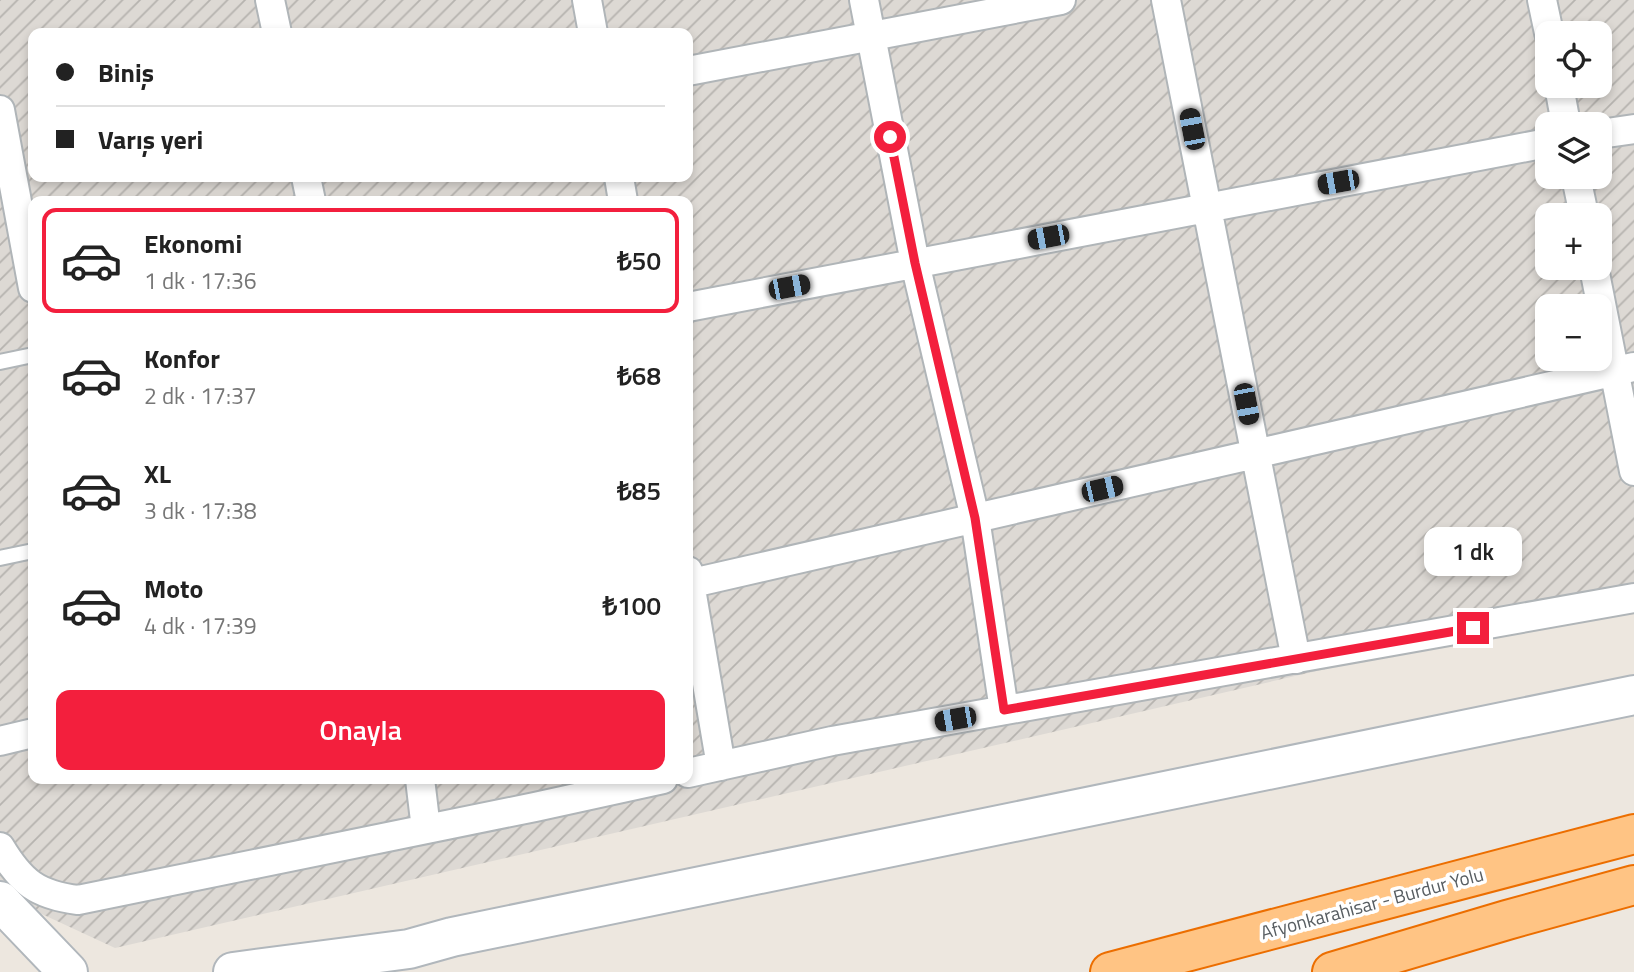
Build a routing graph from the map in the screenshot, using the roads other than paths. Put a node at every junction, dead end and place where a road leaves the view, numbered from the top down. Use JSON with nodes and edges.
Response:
{"nodes":[{"id":1,"x":270,"y":0,"type":"edge"},
{"id":2,"x":587,"y":0,"type":"edge"},
{"id":3,"x":864,"y":0,"type":"edge"},
{"id":4,"x":1061,"y":0,"type":"edge"},
{"id":5,"x":1166,"y":0,"type":"edge"},
{"id":6,"x":1542,"y":0,"type":"edge"},
{"id":7,"x":1546,"y":21,"type":"edge"},
{"id":8,"x":276,"y":28,"type":"edge"},
{"id":9,"x":592,"y":28,"type":"edge"},
{"id":10,"x":870,"y":36,"type":"junction"},
{"id":11,"x":693,"y":70,"type":"edge"},
{"id":12,"x":0,"y":110,"type":"edge"},
{"id":13,"x":1634,"y":129,"type":"edge"},
{"id":14,"x":1612,"y":132,"type":"edge"},
{"id":15,"x":1535,"y":145,"type":"edge"},
{"id":16,"x":14,"y":149,"type":"edge"},
{"id":17,"x":1207,"y":206,"type":"junction"},
{"id":18,"x":28,"y":251,"type":"edge"},
{"id":19,"x":915,"y":263,"type":"junction"},
{"id":20,"x":1598,"y":280,"type":"edge"},
{"id":21,"x":693,"y":306,"type":"edge"},
{"id":22,"x":28,"y":356,"type":"edge"},
{"id":23,"x":0,"y":362,"type":"edge"},
{"id":24,"x":1624,"y":370,"type":"edge"},
{"id":25,"x":1256,"y":454,"type":"junction"},
{"id":26,"x":1634,"y":471,"type":"edge"},
{"id":27,"x":975,"y":518,"type":"junction"},
{"id":28,"x":28,"y":552,"type":"edge"},
{"id":29,"x":0,"y":558,"type":"edge"},
{"id":30,"x":693,"y":578,"type":"edge"},
{"id":31,"x":1634,"y":598,"type":"edge"},
{"id":32,"x":693,"y":607,"type":"edge"},
{"id":33,"x":1296,"y":659,"type":"junction"},
{"id":34,"x":1634,"y":695,"type":"edge"},
{"id":35,"x":1004,"y":710,"type":"junction"},
{"id":36,"x":28,"y":734,"type":"edge"},
{"id":37,"x":0,"y":741,"type":"edge"},
{"id":38,"x":721,"y":766,"type":"junction"},
{"id":39,"x":693,"y":772,"type":"edge"},
{"id":40,"x":420,"y":784,"type":"edge"},
{"id":41,"x":639,"y":784,"type":"edge"},
{"id":42,"x":426,"y":829,"type":"junction"},
{"id":43,"x":1634,"y":834,"type":"edge"},
{"id":44,"x":0,"y":847,"type":"edge"},
{"id":45,"x":1634,"y":885,"type":"edge"},
{"id":46,"x":0,"y":901,"type":"edge"},
{"id":47,"x":409,"y":949,"type":"junction"},
{"id":48,"x":68,"y":972,"type":"edge"},
{"id":49,"x":233,"y":972,"type":"edge"},
{"id":50,"x":366,"y":972,"type":"edge"},
{"id":51,"x":1110,"y":972,"type":"edge"},
{"id":52,"x":1332,"y":972,"type":"edge"}],
"edges":[{"from":1,"to":8,"type":"street"},
{"from":2,"to":9,"type":"street"},
{"from":3,"to":10,"type":"street"},
{"from":4,"to":10,"type":"street"},
{"from":5,"to":17,"type":"street"},
{"from":6,"to":7,"type":"street"},
{"from":10,"to":11,"type":"street"},
{"from":10,"to":19,"type":"street"},
{"from":12,"to":16,"type":"street"},
{"from":13,"to":14,"type":"street"},
{"from":15,"to":17,"type":"street"},
{"from":16,"to":18,"type":"street"},
{"from":17,"to":19,"type":"street"},
{"from":17,"to":25,"type":"street"},
{"from":19,"to":21,"type":"street"},
{"from":19,"to":27,"type":"street"},
{"from":20,"to":24,"type":"street"},
{"from":22,"to":23,"type":"lane"},
{"from":24,"to":25,"type":"street"},
{"from":24,"to":26,"type":"street"},
{"from":25,"to":27,"type":"street"},
{"from":25,"to":33,"type":"street"},
{"from":27,"to":30,"type":"street"},
{"from":27,"to":35,"type":"street"},
{"from":28,"to":29,"type":"lane"},
{"from":31,"to":33,"type":"street"},
{"from":32,"to":38,"type":"street"},
{"from":33,"to":35,"type":"street"},
{"from":34,"to":47,"type":"street"},
{"from":35,"to":38,"type":"street"},
{"from":36,"to":37,"type":"street"},
{"from":38,"to":39,"type":"street"},
{"from":40,"to":42,"type":"street"},
{"from":41,"to":42,"type":"street"},
{"from":42,"to":44,"type":"street"},
{"from":43,"to":51,"type":"highway","name":"Afyonkarahisar - Burdur Yolu"},
{"from":45,"to":52,"type":"highway"},
{"from":46,"to":48,"type":"street"},
{"from":47,"to":49,"type":"street"},
{"from":47,"to":50,"type":"street"}]}
